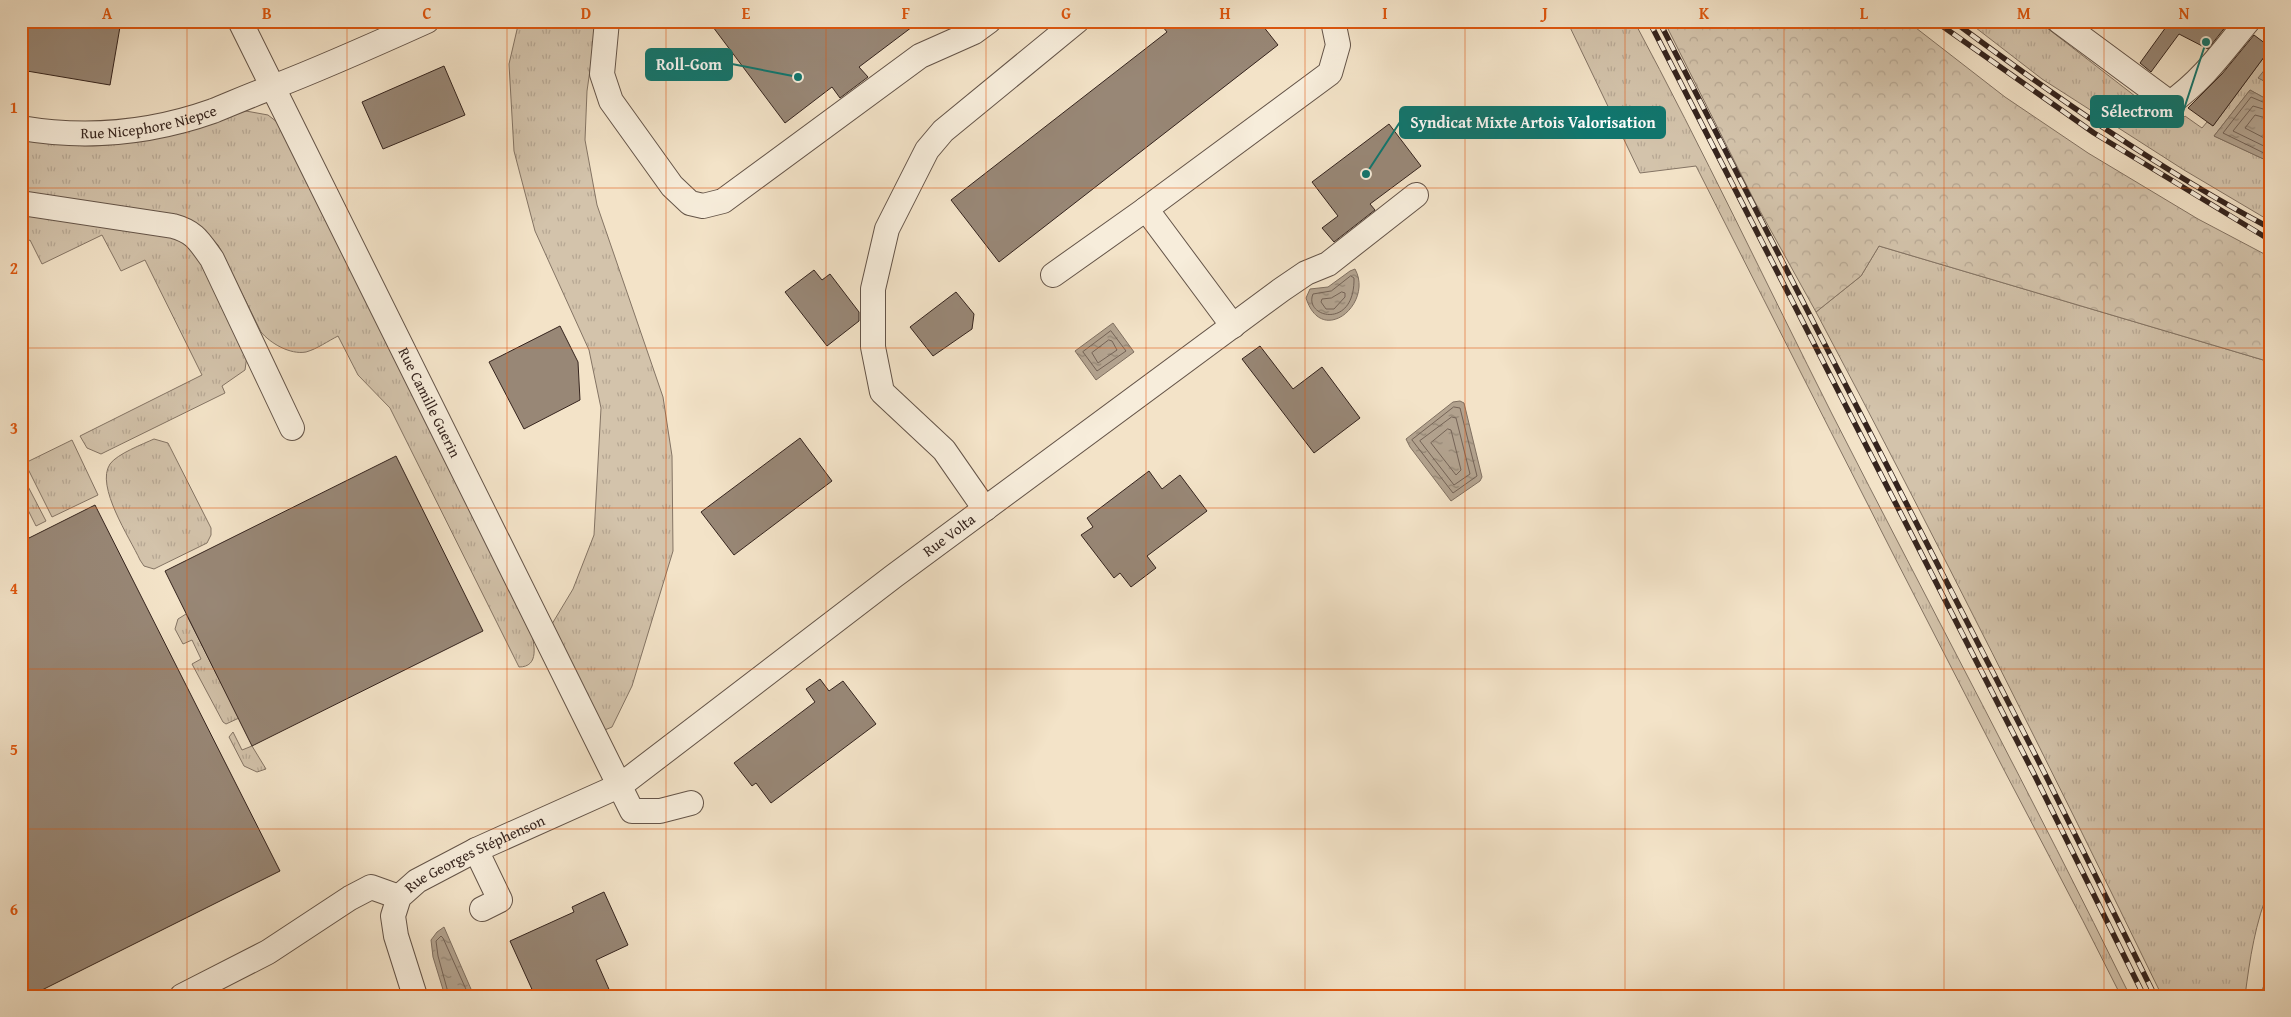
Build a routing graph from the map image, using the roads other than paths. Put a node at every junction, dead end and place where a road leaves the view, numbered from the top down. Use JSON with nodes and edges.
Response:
{"nodes":[{"id":1,"x":240,"y":21,"type":"edge"},
{"id":2,"x":427,"y":21,"type":"edge"},
{"id":3,"x":607,"y":21,"type":"edge"},
{"id":4,"x":989,"y":21,"type":"edge"},
{"id":5,"x":1077,"y":21,"type":"edge"},
{"id":6,"x":1333,"y":21,"type":"edge"},
{"id":7,"x":2059,"y":21,"type":"edge"},
{"id":8,"x":2248,"y":21,"type":"edge"},
{"id":9,"x":271,"y":87,"type":"junction"},
{"id":10,"x":21,"y":128,"type":"edge"},
{"id":11,"x":1416,"y":195,"type":"dead end"},
{"id":12,"x":21,"y":203,"type":"edge"},
{"id":13,"x":1146,"y":209,"type":"junction"},
{"id":14,"x":1053,"y":275,"type":"dead end"},
{"id":15,"x":1233,"y":326,"type":"junction"},
{"id":16,"x":292,"y":428,"type":"dead end"},
{"id":17,"x":985,"y":509,"type":"junction"},
{"id":18,"x":621,"y":784,"type":"junction"},
{"id":19,"x":691,"y":803,"type":"dead end"},
{"id":20,"x":476,"y":850,"type":"junction"},
{"id":21,"x":399,"y":897,"type":"junction"},
{"id":22,"x":482,"y":909,"type":"dead end"},
{"id":23,"x":182,"y":996,"type":"edge"},
{"id":24,"x":414,"y":996,"type":"edge"}],
"edges":[{"from":1,"to":9,"type":"street","name":"Rue Camille Guerin"},
{"from":2,"to":9,"type":"street","name":"Rue Nicephore Niepce"},
{"from":3,"to":4,"type":"street"},
{"from":5,"to":17,"type":"street"},
{"from":6,"to":13,"type":"street"},
{"from":7,"to":8,"type":"street"},
{"from":9,"to":10,"type":"street","name":"Rue Nicephore Niepce"},
{"from":9,"to":18,"type":"street","name":"Rue Camille Guerin"},
{"from":11,"to":15,"type":"street","name":"Rue Volta"},
{"from":12,"to":16,"type":"street"},
{"from":13,"to":14,"type":"street"},
{"from":13,"to":15,"type":"street"},
{"from":15,"to":17,"type":"street","name":"Rue Volta"},
{"from":17,"to":18,"type":"street","name":"Rue Volta"},
{"from":18,"to":19,"type":"street","name":"Rue Camille Guerin"},
{"from":18,"to":20,"type":"street","name":"Rue Georges Stéphenson"},
{"from":20,"to":21,"type":"street","name":"Rue Georges Stéphenson"},
{"from":20,"to":22,"type":"street"},
{"from":21,"to":23,"type":"street"},
{"from":21,"to":24,"type":"street","name":"Rue Georges Stéphenson"}]}
